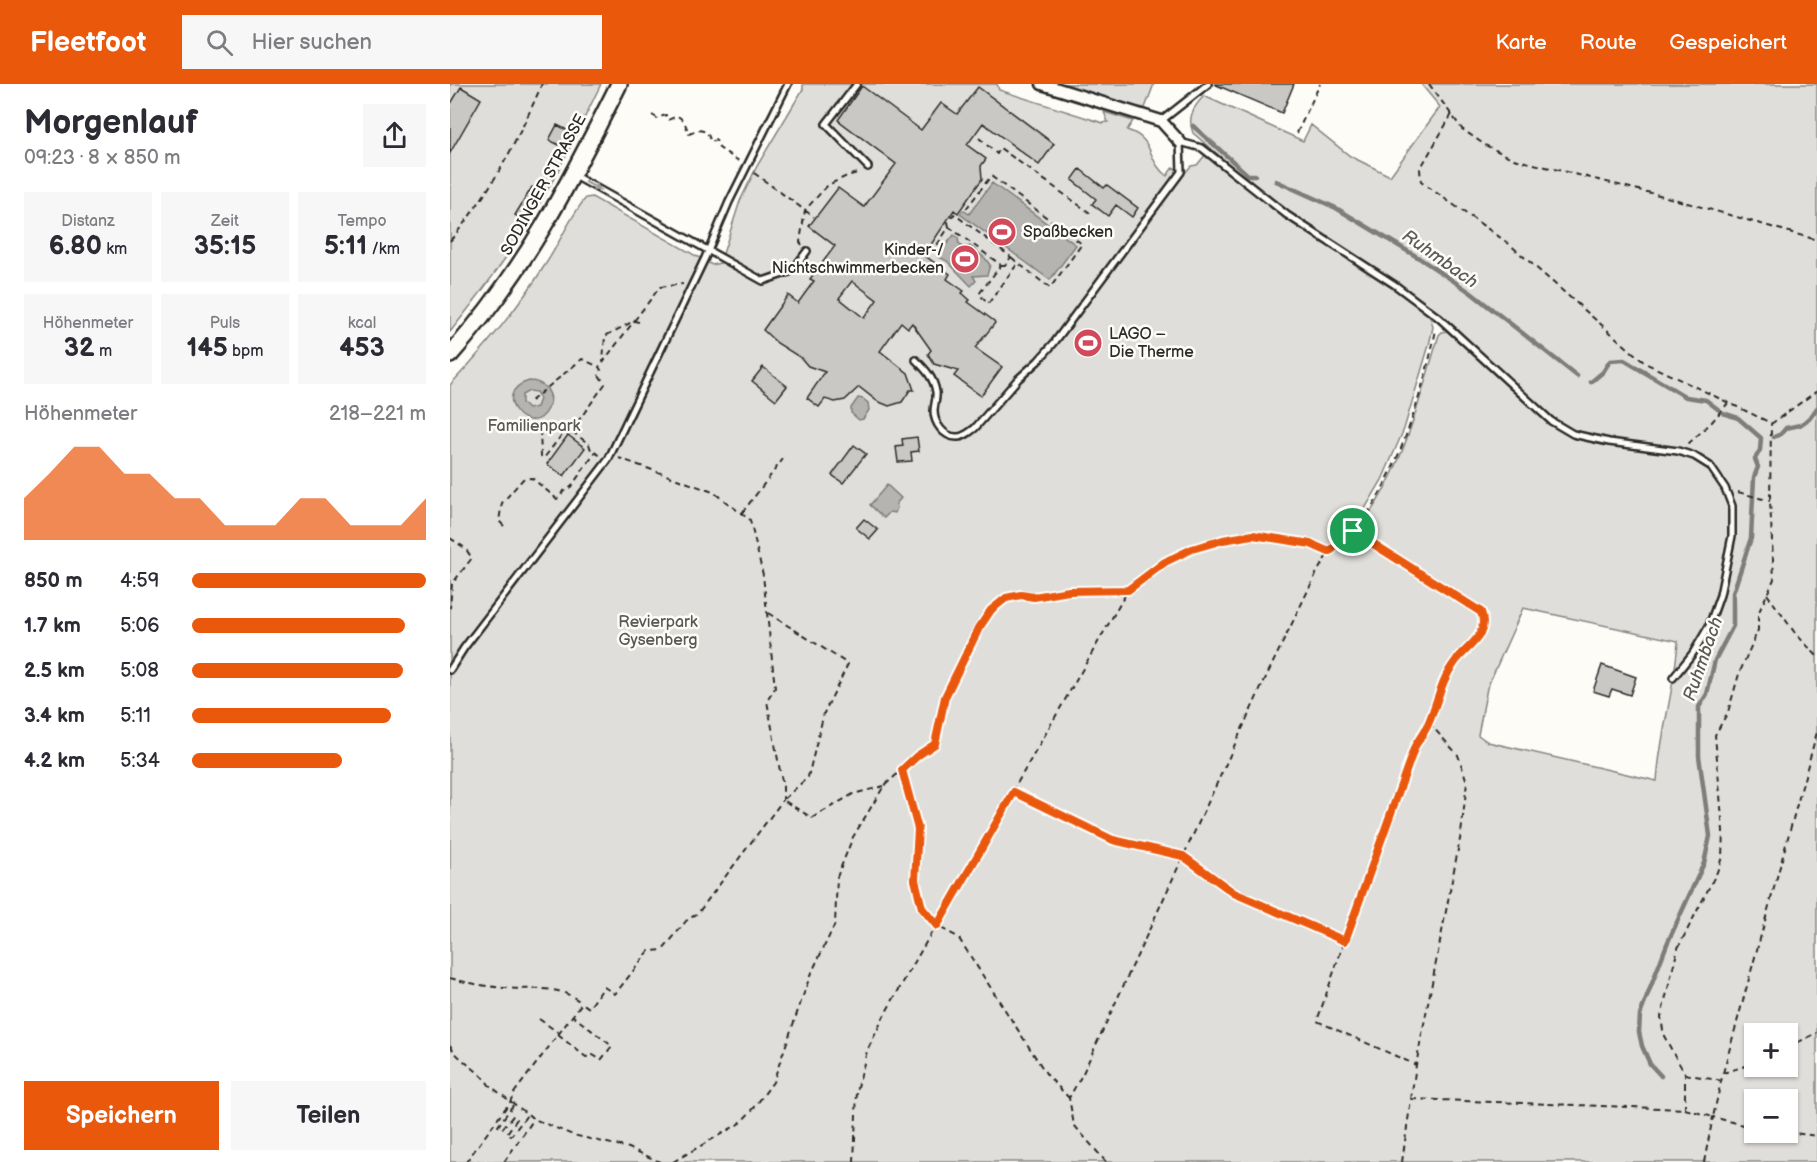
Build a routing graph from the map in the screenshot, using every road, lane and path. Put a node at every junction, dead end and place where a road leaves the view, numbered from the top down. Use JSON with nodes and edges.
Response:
{"nodes":[{"id":1,"x":542,"y":84,"type":"edge"},
{"id":2,"x":619,"y":84,"type":"edge"},
{"id":3,"x":788,"y":84,"type":"edge"},
{"id":4,"x":857,"y":84,"type":"edge"},
{"id":5,"x":1042,"y":84,"type":"edge"},
{"id":6,"x":1208,"y":84,"type":"edge"},
{"id":7,"x":1320,"y":84,"type":"edge"},
{"id":8,"x":1429,"y":84,"type":"edge"},
{"id":9,"x":1452,"y":114,"type":"junction"},
{"id":10,"x":652,"y":115,"type":"dead end"},
{"id":11,"x":1161,"y":121,"type":"junction"},
{"id":12,"x":1297,"y":133,"type":"dead end"},
{"id":13,"x":979,"y":138,"type":"dead end"},
{"id":14,"x":1180,"y":142,"type":"junction"},
{"id":15,"x":743,"y":164,"type":"dead end"},
{"id":16,"x":867,"y":167,"type":"joint"},
{"id":17,"x":752,"y":171,"type":"dead end"},
{"id":18,"x":573,"y":176,"type":"junction"},
{"id":19,"x":966,"y":209,"type":"dead end"},
{"id":20,"x":805,"y":210,"type":"junction"},
{"id":21,"x":1090,"y":213,"type":"dead end"},
{"id":22,"x":814,"y":217,"type":"dead end"},
{"id":23,"x":949,"y":227,"type":"junction"},
{"id":24,"x":1817,"y":240,"type":"edge"},
{"id":25,"x":450,"y":242,"type":"edge"},
{"id":26,"x":937,"y":245,"type":"dead end"},
{"id":27,"x":709,"y":249,"type":"junction"},
{"id":28,"x":807,"y":251,"type":"joint"},
{"id":29,"x":1011,"y":257,"type":"junction"},
{"id":30,"x":1018,"y":263,"type":"junction"},
{"id":31,"x":1001,"y":265,"type":"junction"},
{"id":32,"x":692,"y":286,"type":"junction"},
{"id":33,"x":1438,"y":318,"type":"junction"},
{"id":34,"x":624,"y":319,"type":"dead end"},
{"id":35,"x":634,"y":321,"type":"junction"},
{"id":36,"x":639,"y":322,"type":"dead end"},
{"id":37,"x":624,"y":327,"type":"junction"},
{"id":38,"x":450,"y":355,"type":"edge"},
{"id":39,"x":916,"y":360,"type":"dead end"},
{"id":40,"x":603,"y":362,"type":"junction"},
{"id":41,"x":599,"y":367,"type":"junction"},
{"id":42,"x":1817,"y":391,"type":"edge"},
{"id":43,"x":531,"y":401,"type":"dead end"},
{"id":44,"x":1728,"y":403,"type":"junction"},
{"id":45,"x":1771,"y":424,"type":"junction"},
{"id":46,"x":540,"y":430,"type":"dead end"},
{"id":47,"x":571,"y":431,"type":"junction"},
{"id":48,"x":1678,"y":451,"type":"junction"},
{"id":49,"x":595,"y":453,"type":"junction"},
{"id":50,"x":609,"y":458,"type":"junction"},
{"id":51,"x":783,"y":459,"type":"dead end"},
{"id":52,"x":1741,"y":493,"type":"dead end"},
{"id":53,"x":1770,"y":501,"type":"junction"},
{"id":54,"x":742,"y":513,"type":"junction"},
{"id":55,"x":504,"y":526,"type":"dead end"},
{"id":56,"x":1353,"y":531,"type":"junction"},
{"id":57,"x":450,"y":537,"type":"edge"},
{"id":58,"x":1329,"y":552,"type":"junction"},
{"id":59,"x":1128,"y":590,"type":"junction"},
{"id":60,"x":1767,"y":594,"type":"junction"},
{"id":61,"x":450,"y":608,"type":"edge"},
{"id":62,"x":767,"y":612,"type":"junction"},
{"id":63,"x":1817,"y":656,"type":"edge"},
{"id":64,"x":450,"y":670,"type":"edge"},
{"id":65,"x":1673,"y":678,"type":"dead end"},
{"id":66,"x":1429,"y":723,"type":"junction"},
{"id":67,"x":1817,"y":732,"type":"edge"},
{"id":68,"x":902,"y":770,"type":"junction"},
{"id":69,"x":884,"y":786,"type":"junction"},
{"id":70,"x":1014,"y":792,"type":"junction"},
{"id":71,"x":783,"y":800,"type":"junction"},
{"id":72,"x":1183,"y":856,"type":"junction"},
{"id":73,"x":937,"y":926,"type":"junction"},
{"id":74,"x":1345,"y":941,"type":"junction"},
{"id":75,"x":450,"y":978,"type":"edge"},
{"id":76,"x":582,"y":1003,"type":"junction"},
{"id":77,"x":573,"y":1016,"type":"junction"},
{"id":78,"x":539,"y":1019,"type":"dead end"},
{"id":79,"x":1817,"y":1033,"type":"edge"},
{"id":80,"x":559,"y":1034,"type":"junction"},
{"id":81,"x":1798,"y":1042,"type":"edge"},
{"id":82,"x":450,"y":1045,"type":"edge"},
{"id":83,"x":1416,"y":1065,"type":"junction"},
{"id":84,"x":1744,"y":1066,"type":"edge"},
{"id":85,"x":1723,"y":1073,"type":"junction"},
{"id":86,"x":1684,"y":1074,"type":"junction"},
{"id":87,"x":1722,"y":1081,"type":"junction"},
{"id":88,"x":1069,"y":1098,"type":"junction"},
{"id":89,"x":1412,"y":1099,"type":"junction"},
{"id":90,"x":512,"y":1103,"type":"junction"},
{"id":91,"x":1685,"y":1109,"type":"junction"},
{"id":92,"x":527,"y":1115,"type":"junction"},
{"id":93,"x":1713,"y":1118,"type":"junction"},
{"id":94,"x":534,"y":1119,"type":"junction"},
{"id":95,"x":1744,"y":1125,"type":"edge"},
{"id":96,"x":1798,"y":1133,"type":"edge"},
{"id":97,"x":1817,"y":1136,"type":"edge"},
{"id":98,"x":466,"y":1162,"type":"edge"},
{"id":99,"x":504,"y":1162,"type":"edge"},
{"id":100,"x":660,"y":1162,"type":"edge"},
{"id":101,"x":673,"y":1162,"type":"edge"},
{"id":102,"x":854,"y":1162,"type":"edge"},
{"id":103,"x":1106,"y":1162,"type":"edge"},
{"id":104,"x":1402,"y":1162,"type":"edge"},
{"id":105,"x":1704,"y":1162,"type":"edge"}],
"edges":[{"from":1,"to":25,"type":"path"},
{"from":2,"to":18,"type":"main road","name":"SODINGER STRASSE"},
{"from":3,"to":27,"type":"lane"},
{"from":4,"to":16,"type":"lane"},
{"from":5,"to":11,"type":"street"},
{"from":6,"to":11,"type":"lane"},
{"from":7,"to":12,"type":"path"},
{"from":8,"to":9,"type":"path"},
{"from":9,"to":24,"type":"path"},
{"from":9,"to":44,"type":"path"},
{"from":10,"to":15,"type":"path"},
{"from":11,"to":14,"type":"street"},
{"from":13,"to":21,"type":"path"},
{"from":14,"to":33,"type":"lane"},
{"from":14,"to":39,"type":"lane"},
{"from":16,"to":20,"type":"path"},
{"from":17,"to":20,"type":"path"},
{"from":18,"to":27,"type":"lane","one_way":true},
{"from":18,"to":38,"type":"main road","name":"SODINGER STRASSE"},
{"from":19,"to":30,"type":"path"},
{"from":20,"to":22,"type":"path"},
{"from":20,"to":28,"type":"path"},
{"from":23,"to":26,"type":"path"},
{"from":23,"to":29,"type":"path"},
{"from":23,"to":31,"type":"path"},
{"from":27,"to":28,"type":"lane"},
{"from":27,"to":32,"type":"lane"},
{"from":29,"to":30,"type":"path"},
{"from":29,"to":31,"type":"path"},
{"from":30,"to":31,"type":"path"},
{"from":32,"to":35,"type":"path"},
{"from":32,"to":50,"type":"lane"},
{"from":33,"to":48,"type":"lane"},
{"from":33,"to":56,"type":"path"},
{"from":34,"to":37,"type":"path"},
{"from":35,"to":36,"type":"path"},
{"from":35,"to":37,"type":"path"},
{"from":35,"to":40,"type":"path"},
{"from":37,"to":40,"type":"path"},
{"from":40,"to":41,"type":"path"},
{"from":41,"to":43,"type":"path"},
{"from":41,"to":47,"type":"path"},
{"from":42,"to":45,"type":"path"},
{"from":44,"to":45,"type":"path"},
{"from":44,"to":48,"type":"path"},
{"from":45,"to":53,"type":"path"},
{"from":46,"to":47,"type":"path"},
{"from":47,"to":49,"type":"path"},
{"from":48,"to":65,"type":"lane"},
{"from":49,"to":50,"type":"path"},
{"from":49,"to":55,"type":"path"},
{"from":50,"to":54,"type":"path"},
{"from":50,"to":64,"type":"lane"},
{"from":51,"to":54,"type":"path"},
{"from":52,"to":53,"type":"path"},
{"from":53,"to":60,"type":"path"},
{"from":54,"to":62,"type":"path"},
{"from":56,"to":58,"type":"path"},
{"from":56,"to":66,"type":"path"},
{"from":57,"to":61,"type":"path"},
{"from":58,"to":59,"type":"path"},
{"from":58,"to":72,"type":"path"},
{"from":59,"to":68,"type":"path"},
{"from":59,"to":70,"type":"path"},
{"from":60,"to":63,"type":"path"},
{"from":60,"to":86,"type":"path"},
{"from":62,"to":71,"type":"path"},
{"from":62,"to":71,"type":"path"},
{"from":66,"to":74,"type":"path"},
{"from":66,"to":83,"type":"path"},
{"from":67,"to":85,"type":"path"},
{"from":68,"to":69,"type":"path"},
{"from":68,"to":73,"type":"path"},
{"from":69,"to":71,"type":"path"},
{"from":69,"to":101,"type":"path"},
{"from":70,"to":72,"type":"path"},
{"from":70,"to":73,"type":"path"},
{"from":71,"to":76,"type":"path"},
{"from":72,"to":74,"type":"path"},
{"from":72,"to":88,"type":"path"},
{"from":73,"to":88,"type":"path"},
{"from":73,"to":102,"type":"path"},
{"from":74,"to":83,"type":"path"},
{"from":75,"to":76,"type":"path"},
{"from":76,"to":77,"type":"path"},
{"from":77,"to":80,"type":"path"},
{"from":77,"to":80,"type":"path"},
{"from":78,"to":80,"type":"path"},
{"from":79,"to":81,"type":"path"},
{"from":80,"to":90,"type":"path"},
{"from":82,"to":90,"type":"path"},
{"from":83,"to":89,"type":"path"},
{"from":84,"to":85,"type":"path"},
{"from":85,"to":87,"type":"path"},
{"from":86,"to":87,"type":"path"},
{"from":86,"to":91,"type":"path"},
{"from":87,"to":93,"type":"path"},
{"from":88,"to":103,"type":"path"},
{"from":89,"to":91,"type":"path"},
{"from":89,"to":104,"type":"path"},
{"from":90,"to":92,"type":"path"},
{"from":90,"to":92,"type":"path"},
{"from":90,"to":98,"type":"path"},
{"from":91,"to":93,"type":"path"},
{"from":92,"to":94,"type":"path"},
{"from":93,"to":95,"type":"path"},
{"from":93,"to":105,"type":"path"},
{"from":94,"to":99,"type":"path"},
{"from":94,"to":100,"type":"path"},
{"from":96,"to":97,"type":"path"}]}
